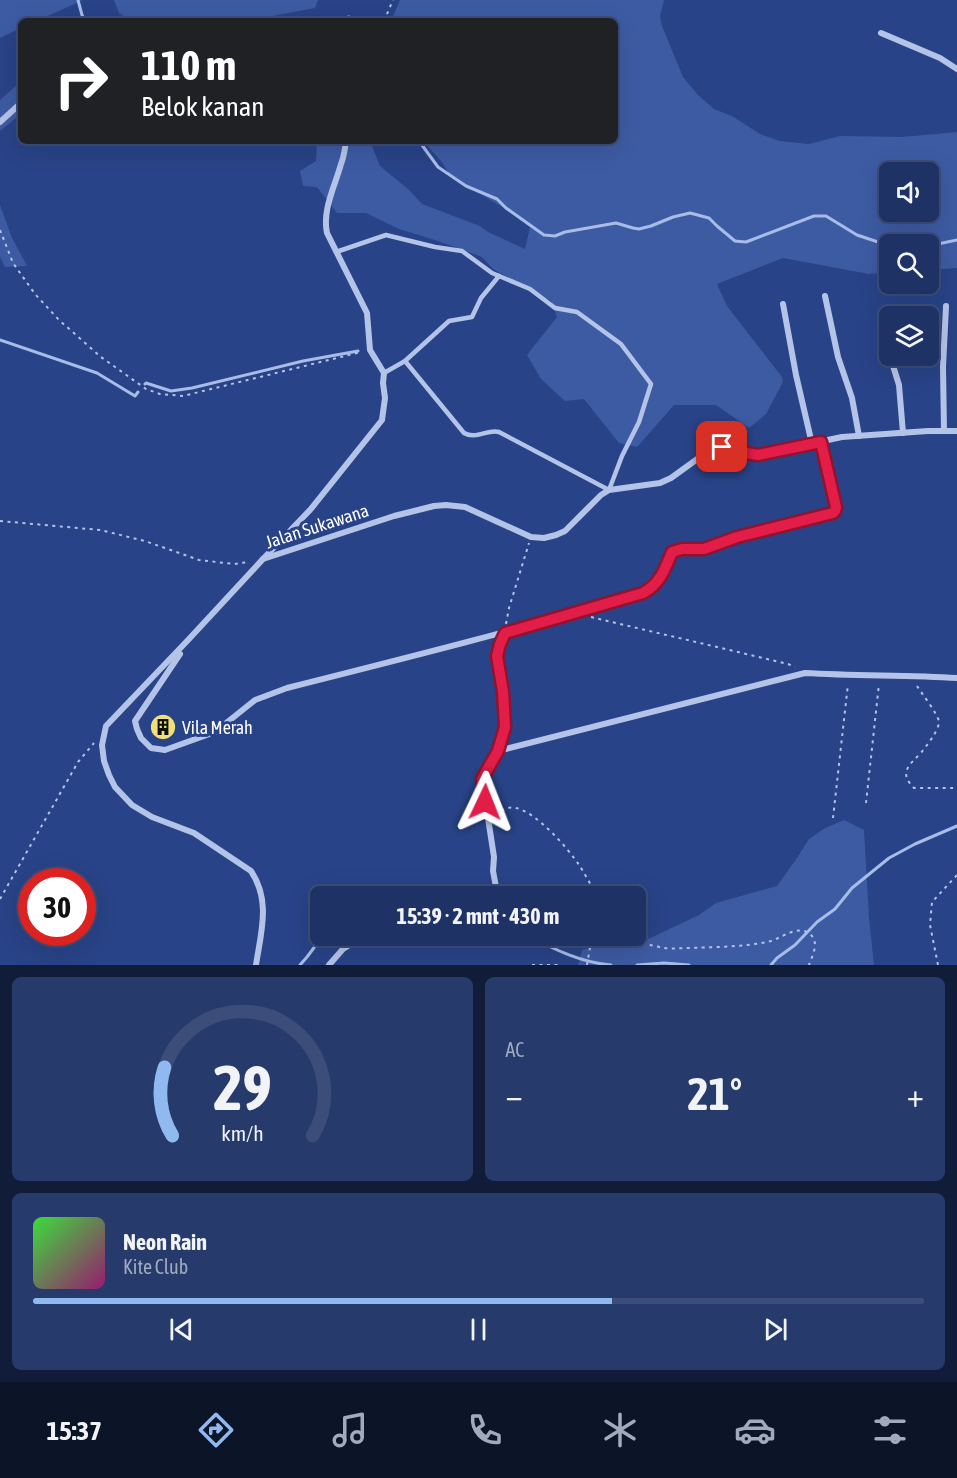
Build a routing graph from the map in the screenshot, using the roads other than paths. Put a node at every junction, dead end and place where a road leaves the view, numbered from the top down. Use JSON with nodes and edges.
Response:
{"nodes":[{"id":1,"x":881,"y":33,"type":"dead end"},
{"id":2,"x":957,"y":69,"type":"edge"},
{"id":3,"x":18,"y":106,"type":"edge"},
{"id":4,"x":0,"y":122,"type":"edge"},
{"id":5,"x":345,"y":144,"type":"edge"},
{"id":6,"x":336,"y":252,"type":"junction"},
{"id":7,"x":499,"y":276,"type":"junction"},
{"id":8,"x":825,"y":296,"type":"dead end"},
{"id":9,"x":783,"y":304,"type":"dead end"},
{"id":10,"x":946,"y":306,"type":"dead end"},
{"id":11,"x":405,"y":361,"type":"junction"},
{"id":12,"x":893,"y":366,"type":"edge"},
{"id":13,"x":384,"y":373,"type":"junction"},
{"id":14,"x":944,"y":431,"type":"junction"},
{"id":15,"x":957,"y":431,"type":"edge"},
{"id":16,"x":903,"y":433,"type":"junction"},
{"id":17,"x":859,"y":436,"type":"junction"},
{"id":18,"x":821,"y":442,"type":"junction"},
{"id":19,"x":813,"y":444,"type":"junction"},
{"id":20,"x":609,"y":490,"type":"junction"},
{"id":21,"x":263,"y":559,"type":"junction"},
{"id":22,"x":658,"y":582,"type":"joint"},
{"id":23,"x":505,"y":633,"type":"junction"},
{"id":24,"x":189,"y":639,"type":"junction"},
{"id":25,"x":957,"y":678,"type":"edge"},
{"id":26,"x":498,"y":751,"type":"junction"},
{"id":27,"x":496,"y":886,"type":"edge"},
{"id":28,"x":348,"y":946,"type":"edge"},
{"id":29,"x":256,"y":965,"type":"edge"},
{"id":30,"x":329,"y":965,"type":"edge"}],
"edges":[{"from":1,"to":2,"type":"street"},
{"from":3,"to":4,"type":"street"},
{"from":5,"to":6,"type":"street"},
{"from":6,"to":7,"type":"lane"},
{"from":6,"to":13,"type":"street"},
{"from":7,"to":11,"type":"lane"},
{"from":7,"to":20,"type":"lane"},
{"from":8,"to":17,"type":"street"},
{"from":9,"to":19,"type":"street"},
{"from":10,"to":14,"type":"street"},
{"from":11,"to":13,"type":"lane"},
{"from":11,"to":20,"type":"lane"},
{"from":12,"to":16,"type":"street"},
{"from":13,"to":21,"type":"street"},
{"from":14,"to":15,"type":"street"},
{"from":14,"to":16,"type":"street"},
{"from":16,"to":17,"type":"street"},
{"from":17,"to":18,"type":"street"},
{"from":18,"to":19,"type":"street"},
{"from":18,"to":22,"type":"lane"},
{"from":19,"to":20,"type":"street"},
{"from":20,"to":21,"type":"street","name":"Jalan Sukawana"},
{"from":21,"to":24,"type":"street","name":"Jalan Sukawana"},
{"from":22,"to":23,"type":"street"},
{"from":23,"to":24,"type":"street"},
{"from":23,"to":26,"type":"street"},
{"from":24,"to":29,"type":"street","name":"Jalan Sukawana"},
{"from":25,"to":26,"type":"street"},
{"from":26,"to":27,"type":"street"},
{"from":28,"to":30,"type":"street"}]}
